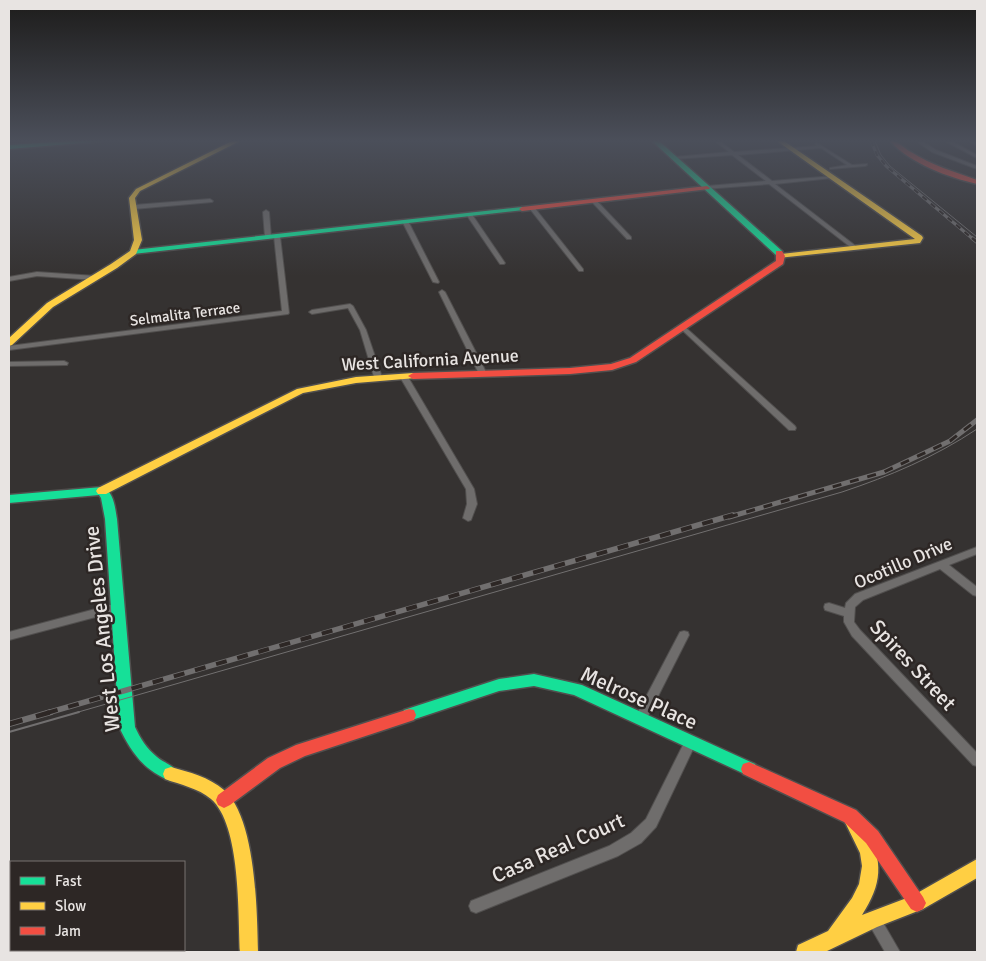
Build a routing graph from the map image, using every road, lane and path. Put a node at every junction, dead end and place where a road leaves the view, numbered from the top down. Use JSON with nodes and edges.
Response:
{"nodes":[{"id":1,"x":146,"y":186,"type":"edge"},
{"id":2,"x":705,"y":186,"type":"edge"},
{"id":3,"x":734,"y":186,"type":"edge"},
{"id":4,"x":774,"y":186,"type":"edge"},
{"id":5,"x":850,"y":186,"type":"edge"},
{"id":6,"x":707,"y":188,"type":"junction"},
{"id":7,"x":210,"y":201,"type":"dead end"},
{"id":8,"x":594,"y":201,"type":"junction"},
{"id":9,"x":134,"y":208,"type":"junction"},
{"id":10,"x":532,"y":208,"type":"junction"},
{"id":11,"x":266,"y":212,"type":"dead end"},
{"id":12,"x":470,"y":214,"type":"junction"},
{"id":13,"x":405,"y":221,"type":"junction"},
{"id":14,"x":273,"y":236,"type":"junction"},
{"id":15,"x":629,"y":238,"type":"dead end"},
{"id":16,"x":855,"y":248,"type":"junction"},
{"id":17,"x":133,"y":252,"type":"junction"},
{"id":18,"x":781,"y":256,"type":"junction"},
{"id":19,"x":502,"y":263,"type":"dead end"},
{"id":20,"x":581,"y":270,"type":"dead end"},
{"id":21,"x":9,"y":278,"type":"edge"},
{"id":22,"x":96,"y":278,"type":"junction"},
{"id":23,"x":436,"y":282,"type":"dead end"},
{"id":24,"x":442,"y":292,"type":"dead end"},
{"id":25,"x":312,"y":312,"type":"dead end"},
{"id":26,"x":684,"y":328,"type":"junction"},
{"id":27,"x":11,"y":338,"type":"edge"},
{"id":28,"x":9,"y":348,"type":"edge"},
{"id":29,"x":9,"y":364,"type":"edge"},
{"id":30,"x":64,"y":364,"type":"dead end"},
{"id":31,"x":483,"y":374,"type":"junction"},
{"id":32,"x":378,"y":377,"type":"junction"},
{"id":33,"x":404,"y":377,"type":"junction"},
{"id":34,"x":792,"y":428,"type":"dead end"},
{"id":35,"x":102,"y":491,"type":"junction"},
{"id":36,"x":9,"y":499,"type":"edge"},
{"id":37,"x":468,"y":518,"type":"dead end"},
{"id":38,"x":977,"y":550,"type":"edge"},
{"id":39,"x":942,"y":564,"type":"junction"},
{"id":40,"x":977,"y":592,"type":"edge"},
{"id":41,"x":118,"y":607,"type":"junction"},
{"id":42,"x":829,"y":607,"type":"dead end"},
{"id":43,"x":849,"y":613,"type":"junction"},
{"id":44,"x":684,"y":635,"type":"dead end"},
{"id":45,"x":9,"y":636,"type":"edge"},
{"id":46,"x":641,"y":718,"type":"junction"},
{"id":47,"x":691,"y":741,"type":"junction"},
{"id":48,"x":977,"y":762,"type":"edge"},
{"id":49,"x":224,"y":800,"type":"junction"},
{"id":50,"x":850,"y":816,"type":"junction"},
{"id":51,"x":977,"y":868,"type":"edge"},
{"id":52,"x":917,"y":903,"type":"junction"},
{"id":53,"x":476,"y":906,"type":"dead end"},
{"id":54,"x":873,"y":919,"type":"junction"},
{"id":55,"x":833,"y":938,"type":"junction"},
{"id":56,"x":249,"y":952,"type":"edge"},
{"id":57,"x":805,"y":952,"type":"edge"},
{"id":58,"x":893,"y":952,"type":"edge"}],
"edges":[{"from":1,"to":9,"type":"street"},
{"from":2,"to":6,"type":"street"},
{"from":3,"to":6,"type":"street"},
{"from":4,"to":16,"type":"street"},
{"from":5,"to":16,"type":"street"},
{"from":6,"to":8,"type":"street"},
{"from":6,"to":18,"type":"street"},
{"from":7,"to":9,"type":"street"},
{"from":8,"to":10,"type":"street"},
{"from":8,"to":15,"type":"street"},
{"from":9,"to":17,"type":"street"},
{"from":10,"to":12,"type":"street"},
{"from":10,"to":20,"type":"street"},
{"from":11,"to":14,"type":"street"},
{"from":12,"to":13,"type":"street"},
{"from":12,"to":19,"type":"street"},
{"from":13,"to":14,"type":"street"},
{"from":13,"to":23,"type":"street"},
{"from":14,"to":17,"type":"street"},
{"from":14,"to":28,"type":"street","name":"Selmalita Terrace"},
{"from":16,"to":18,"type":"street"},
{"from":17,"to":22,"type":"street"},
{"from":18,"to":26,"type":"street","name":"West California Avenue"},
{"from":21,"to":22,"type":"street"},
{"from":22,"to":27,"type":"street"},
{"from":24,"to":31,"type":"street"},
{"from":25,"to":32,"type":"street"},
{"from":26,"to":31,"type":"street","name":"West California Avenue"},
{"from":26,"to":34,"type":"street"},
{"from":29,"to":30,"type":"street"},
{"from":31,"to":33,"type":"street","name":"West California Avenue"},
{"from":32,"to":33,"type":"street","name":"West California Avenue"},
{"from":32,"to":35,"type":"street","name":"West California Avenue"},
{"from":33,"to":37,"type":"street"},
{"from":35,"to":36,"type":"street"},
{"from":35,"to":41,"type":"street","name":"West Los Angeles Drive"},
{"from":38,"to":39,"type":"street","name":"Ocotillo Drive"},
{"from":39,"to":40,"type":"street"},
{"from":39,"to":43,"type":"street","name":"Ocotillo Drive"},
{"from":41,"to":45,"type":"street"},
{"from":41,"to":49,"type":"street","name":"West Los Angeles Drive"},
{"from":42,"to":43,"type":"street"},
{"from":43,"to":48,"type":"street","name":"Spires Street"},
{"from":44,"to":46,"type":"street"},
{"from":46,"to":47,"type":"street","name":"Melrose Place"},
{"from":46,"to":49,"type":"street","name":"Melrose Place"},
{"from":47,"to":50,"type":"street","name":"Melrose Place"},
{"from":47,"to":53,"type":"street","name":"Casa Real Court"},
{"from":49,"to":56,"type":"street","name":"West Los Angeles Drive"},
{"from":50,"to":52,"type":"street","name":"Melrose Place"},
{"from":50,"to":55,"type":"street"},
{"from":51,"to":52,"type":"street"},
{"from":52,"to":54,"type":"street"},
{"from":54,"to":55,"type":"street"},
{"from":54,"to":58,"type":"street"},
{"from":55,"to":57,"type":"street"}]}
